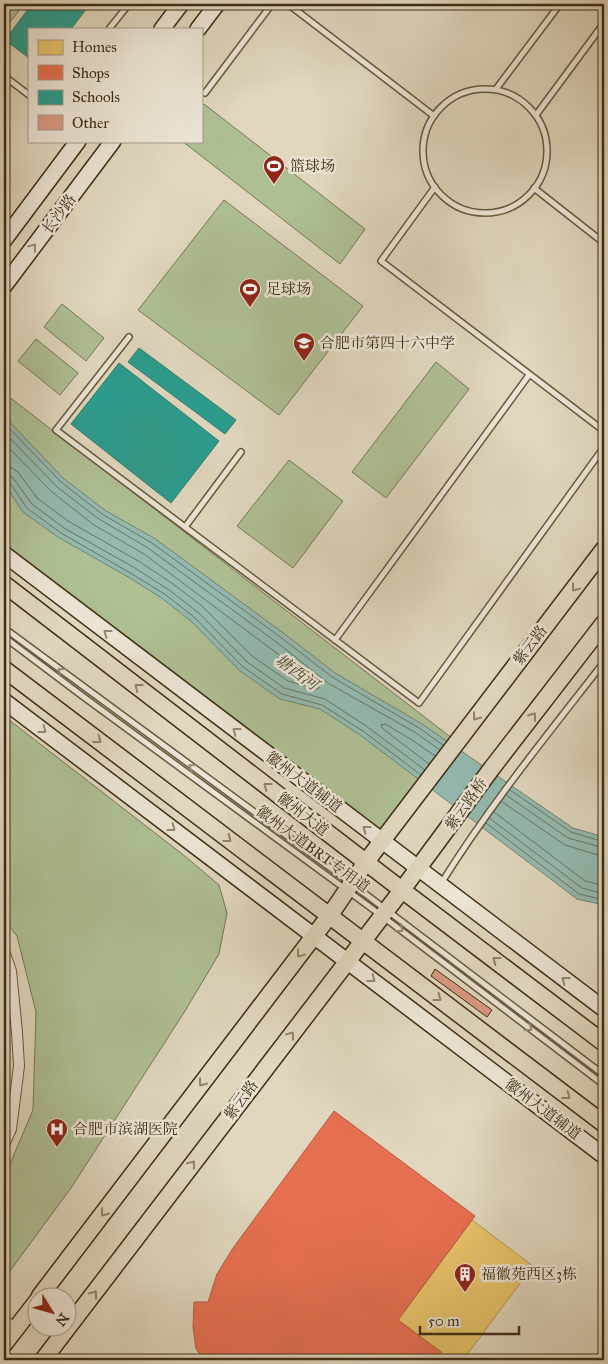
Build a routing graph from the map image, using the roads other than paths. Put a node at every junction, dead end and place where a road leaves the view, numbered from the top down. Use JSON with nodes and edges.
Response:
{"nodes":[{"id":1,"x":128,"y":4,"type":"edge"},
{"id":2,"x":181,"y":4,"type":"edge"},
{"id":3,"x":217,"y":4,"type":"edge"},
{"id":4,"x":272,"y":4,"type":"edge"},
{"id":5,"x":288,"y":4,"type":"edge"},
{"id":6,"x":560,"y":4,"type":"edge"},
{"id":7,"x":604,"y":24,"type":"edge"},
{"id":8,"x":110,"y":28,"type":"edge"},
{"id":9,"x":163,"y":28,"type":"edge"},
{"id":10,"x":199,"y":28,"type":"edge"},
{"id":11,"x":4,"y":76,"type":"edge"},
{"id":12,"x":496,"y":89,"type":"junction"},
{"id":13,"x":205,"y":93,"type":"dead end"},
{"id":14,"x":28,"y":94,"type":"edge"},
{"id":15,"x":536,"y":115,"type":"junction"},
{"id":16,"x":434,"y":116,"type":"junction"},
{"id":17,"x":77,"y":142,"type":"edge"},
{"id":18,"x":112,"y":142,"type":"edge"},
{"id":19,"x":435,"y":187,"type":"junction"},
{"id":20,"x":534,"y":188,"type":"junction"},
{"id":21,"x":4,"y":240,"type":"edge"},
{"id":22,"x":604,"y":244,"type":"edge"},
{"id":23,"x":4,"y":286,"type":"edge"},
{"id":24,"x":129,"y":336,"type":"dead end"},
{"id":25,"x":529,"y":375,"type":"junction"},
{"id":26,"x":604,"y":431,"type":"edge"},
{"id":27,"x":604,"y":447,"type":"edge"},
{"id":28,"x":241,"y":452,"type":"dead end"},
{"id":29,"x":185,"y":527,"type":"junction"},
{"id":30,"x":604,"y":549,"type":"edge"},
{"id":31,"x":4,"y":554,"type":"edge"},
{"id":32,"x":4,"y":584,"type":"edge"},
{"id":33,"x":604,"y":623,"type":"edge"},
{"id":34,"x":4,"y":628,"type":"edge"},
{"id":35,"x":4,"y":637,"type":"edge"},
{"id":36,"x":335,"y":640,"type":"junction"},
{"id":37,"x":604,"y":662,"type":"edge"},
{"id":38,"x":4,"y":669,"type":"edge"},
{"id":39,"x":4,"y":701,"type":"edge"},
{"id":40,"x":440,"y":840,"type":"joint"},
{"id":41,"x":382,"y":842,"type":"junction"},
{"id":42,"x":366,"y":862,"type":"junction"},
{"id":43,"x":418,"y":868,"type":"junction"},
{"id":44,"x":440,"y":885,"type":"junction"},
{"id":45,"x":349,"y":887,"type":"junction"},
{"id":46,"x":402,"y":890,"type":"junction"},
{"id":47,"x":384,"y":913,"type":"junction"},
{"id":48,"x":330,"y":915,"type":"junction"},
{"id":49,"x":314,"y":936,"type":"junction"},
{"id":50,"x":363,"y":941,"type":"junction"},
{"id":51,"x":4,"y":951,"type":"edge"},
{"id":52,"x":347,"y":961,"type":"junction"},
{"id":53,"x":604,"y":1009,"type":"edge"},
{"id":54,"x":604,"y":1042,"type":"edge"},
{"id":55,"x":604,"y":1075,"type":"edge"},
{"id":56,"x":604,"y":1085,"type":"edge"},
{"id":57,"x":9,"y":1106,"type":"edge"},
{"id":58,"x":604,"y":1124,"type":"edge"},
{"id":59,"x":4,"y":1145,"type":"edge"},
{"id":60,"x":604,"y":1156,"type":"edge"},
{"id":61,"x":48,"y":1286,"type":"edge"},
{"id":62,"x":28,"y":1309,"type":"edge"},
{"id":63,"x":10,"y":1324,"type":"edge"},
{"id":64,"x":4,"y":1344,"type":"edge"},
{"id":65,"x":43,"y":1360,"type":"edge"}],
"edges":[{"from":1,"to":8,"type":"lane"},
{"from":2,"to":9,"type":"street"},
{"from":3,"to":10,"type":"street"},
{"from":4,"to":13,"type":"lane"},
{"from":5,"to":16,"type":"lane"},
{"from":6,"to":12,"type":"lane"},
{"from":7,"to":15,"type":"lane"},
{"from":11,"to":14,"type":"lane"},
{"from":12,"to":15,"type":"lane"},
{"from":12,"to":16,"type":"lane"},
{"from":15,"to":20,"type":"lane"},
{"from":16,"to":19,"type":"lane"},
{"from":17,"to":21,"type":"street","name":"长沙路"},
{"from":23,"to":18,"type":"street","name":"长沙路","one_way":true},
{"from":19,"to":20,"type":"lane"},
{"from":19,"to":25,"type":"lane"},
{"from":20,"to":22,"type":"lane"},
{"from":24,"to":29,"type":"lane"},
{"from":25,"to":26,"type":"lane"},
{"from":25,"to":36,"type":"lane"},
{"from":27,"to":36,"type":"lane"},
{"from":28,"to":29,"type":"lane"},
{"from":29,"to":36,"type":"lane"},
{"from":30,"to":41,"type":"main road","name":"紫云路","one_way":true},
{"from":41,"to":31,"type":"street","name":"徽州大道辅道","one_way":true},
{"from":42,"to":32,"type":"main road","name":"徽州大道","one_way":true},
{"from":40,"to":33,"type":"main road","name":"紫云路桥","one_way":true},
{"from":45,"to":34,"type":"lane","name":"徽州大道BRT专用道","one_way":true},
{"from":35,"to":45,"type":"lane","name":"徽州大道BRT专用道"},
{"from":37,"to":44,"type":"lane"},
{"from":38,"to":48,"type":"main road","one_way":true},
{"from":39,"to":49,"type":"street","name":"徽州大道辅道","one_way":true},
{"from":40,"to":43,"type":"main road","name":"紫云路"},
{"from":41,"to":42,"type":"main road"},
{"from":41,"to":43,"type":"street","name":"徽州大道辅道"},
{"from":42,"to":45,"type":"main road"},
{"from":42,"to":46,"type":"main road","name":"徽州大道"},
{"from":43,"to":44,"type":"street","name":"徽州大道辅道"},
{"from":43,"to":46,"type":"main road","name":"紫云路"},
{"from":53,"to":44,"type":"street","name":"徽州大道辅道","one_way":true},
{"from":45,"to":47,"type":"lane","name":"徽州大道BRT专用道"},
{"from":45,"to":48,"type":"main road"},
{"from":46,"to":47,"type":"main road","name":"紫云路"},
{"from":54,"to":46,"type":"main road","name":"徽州大道","one_way":true},
{"from":47,"to":50,"type":"main road","name":"紫云路"},
{"from":47,"to":55,"type":"lane","name":"徽州大道BRT专用道"},
{"from":47,"to":56,"type":"lane","name":"徽州大道BRT专用道","one_way":true},
{"from":48,"to":49,"type":"main road"},
{"from":48,"to":50,"type":"main road"},
{"from":49,"to":52,"type":"street","name":"徽州大道辅道"},
{"from":49,"to":61,"type":"main road","one_way":true},
{"from":50,"to":52,"type":"main road","name":"紫云路"},
{"from":50,"to":58,"type":"main road","one_way":true},
{"from":51,"to":57,"type":"street"},
{"from":52,"to":60,"type":"street","name":"徽州大道辅道","one_way":true},
{"from":65,"to":52,"type":"main road","name":"紫云路","one_way":true},
{"from":57,"to":59,"type":"street"},
{"from":62,"to":63,"type":"main road"},
{"from":63,"to":64,"type":"main road"}]}
